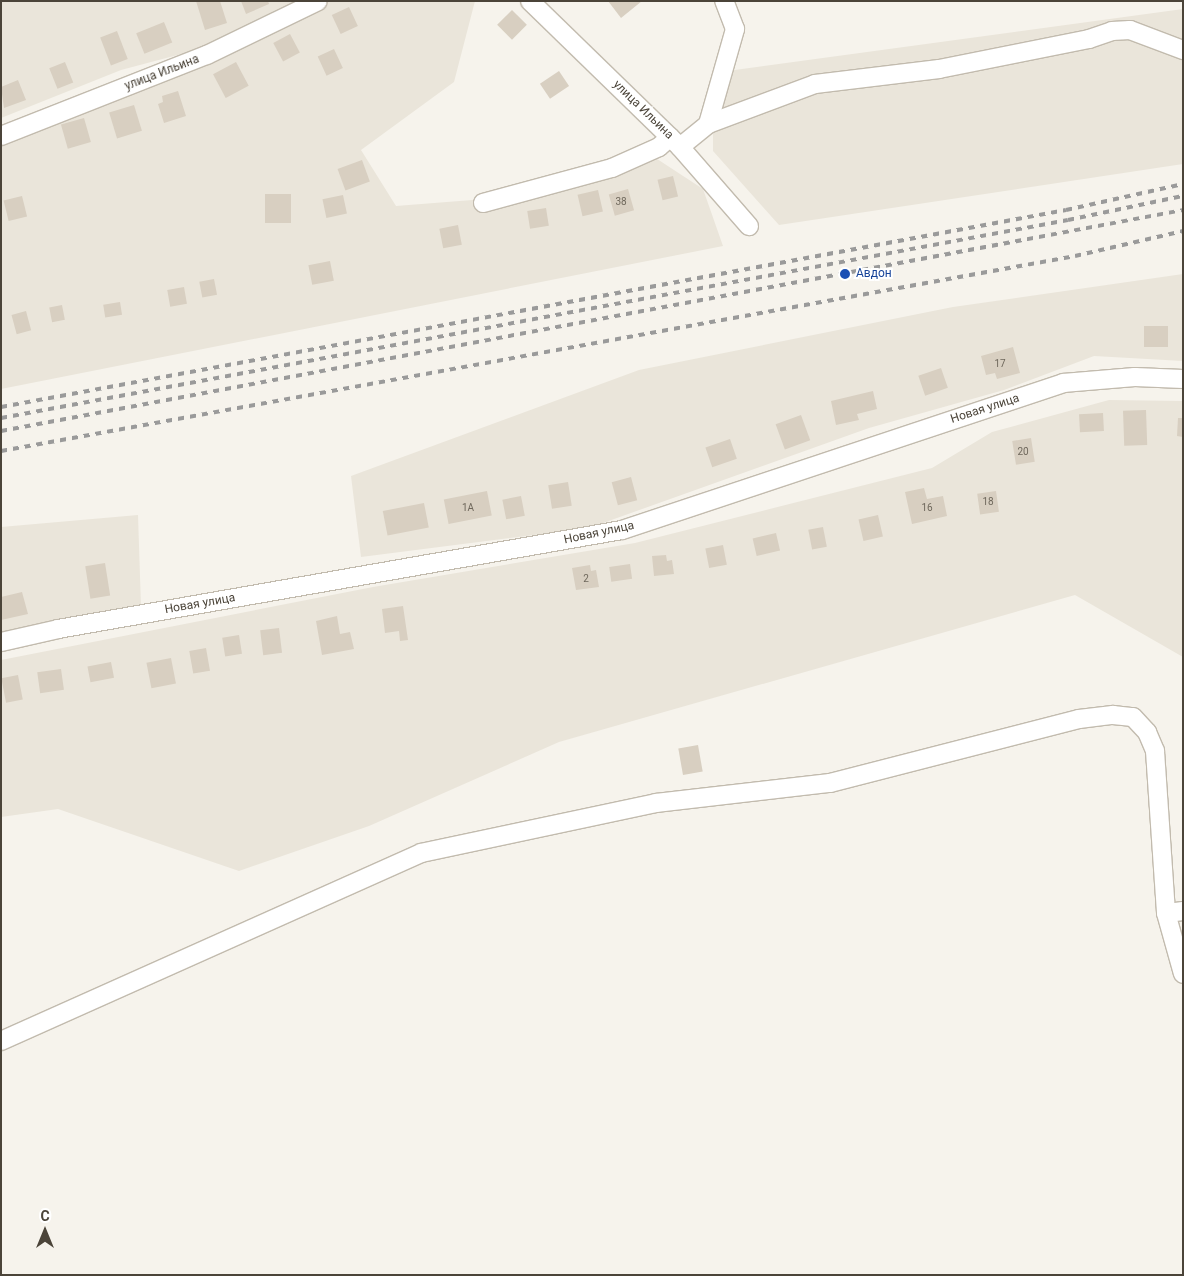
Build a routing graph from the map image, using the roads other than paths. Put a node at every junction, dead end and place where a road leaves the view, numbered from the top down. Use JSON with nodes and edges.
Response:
{"nodes":[{"id":1,"x":318,"y":1,"type":"edge"},
{"id":2,"x":530,"y":1,"type":"edge"},
{"id":3,"x":724,"y":1,"type":"edge"},
{"id":4,"x":1183,"y":50,"type":"edge"},
{"id":5,"x":708,"y":124,"type":"junction"},
{"id":6,"x":1,"y":136,"type":"edge"},
{"id":7,"x":675,"y":142,"type":"junction"},
{"id":8,"x":482,"y":203,"type":"dead end"},
{"id":9,"x":749,"y":226,"type":"dead end"},
{"id":10,"x":1183,"y":379,"type":"edge"},
{"id":11,"x":1,"y":642,"type":"edge"},
{"id":12,"x":1175,"y":912,"type":"edge"},
{"id":13,"x":1183,"y":974,"type":"edge"},
{"id":14,"x":1,"y":1041,"type":"edge"}],
"edges":[{"from":1,"to":6,"type":"street","name":"улица Ильина"},
{"from":2,"to":7,"type":"street","name":"улица Ильина"},
{"from":3,"to":5,"type":"street"},
{"from":4,"to":5,"type":"street"},
{"from":5,"to":7,"type":"street"},
{"from":7,"to":8,"type":"street"},
{"from":7,"to":9,"type":"street","name":"улица Ильина"},
{"from":10,"to":11,"type":"street","name":"Новая улица"},
{"from":12,"to":13,"type":"street"},
{"from":12,"to":14,"type":"street"}]}
